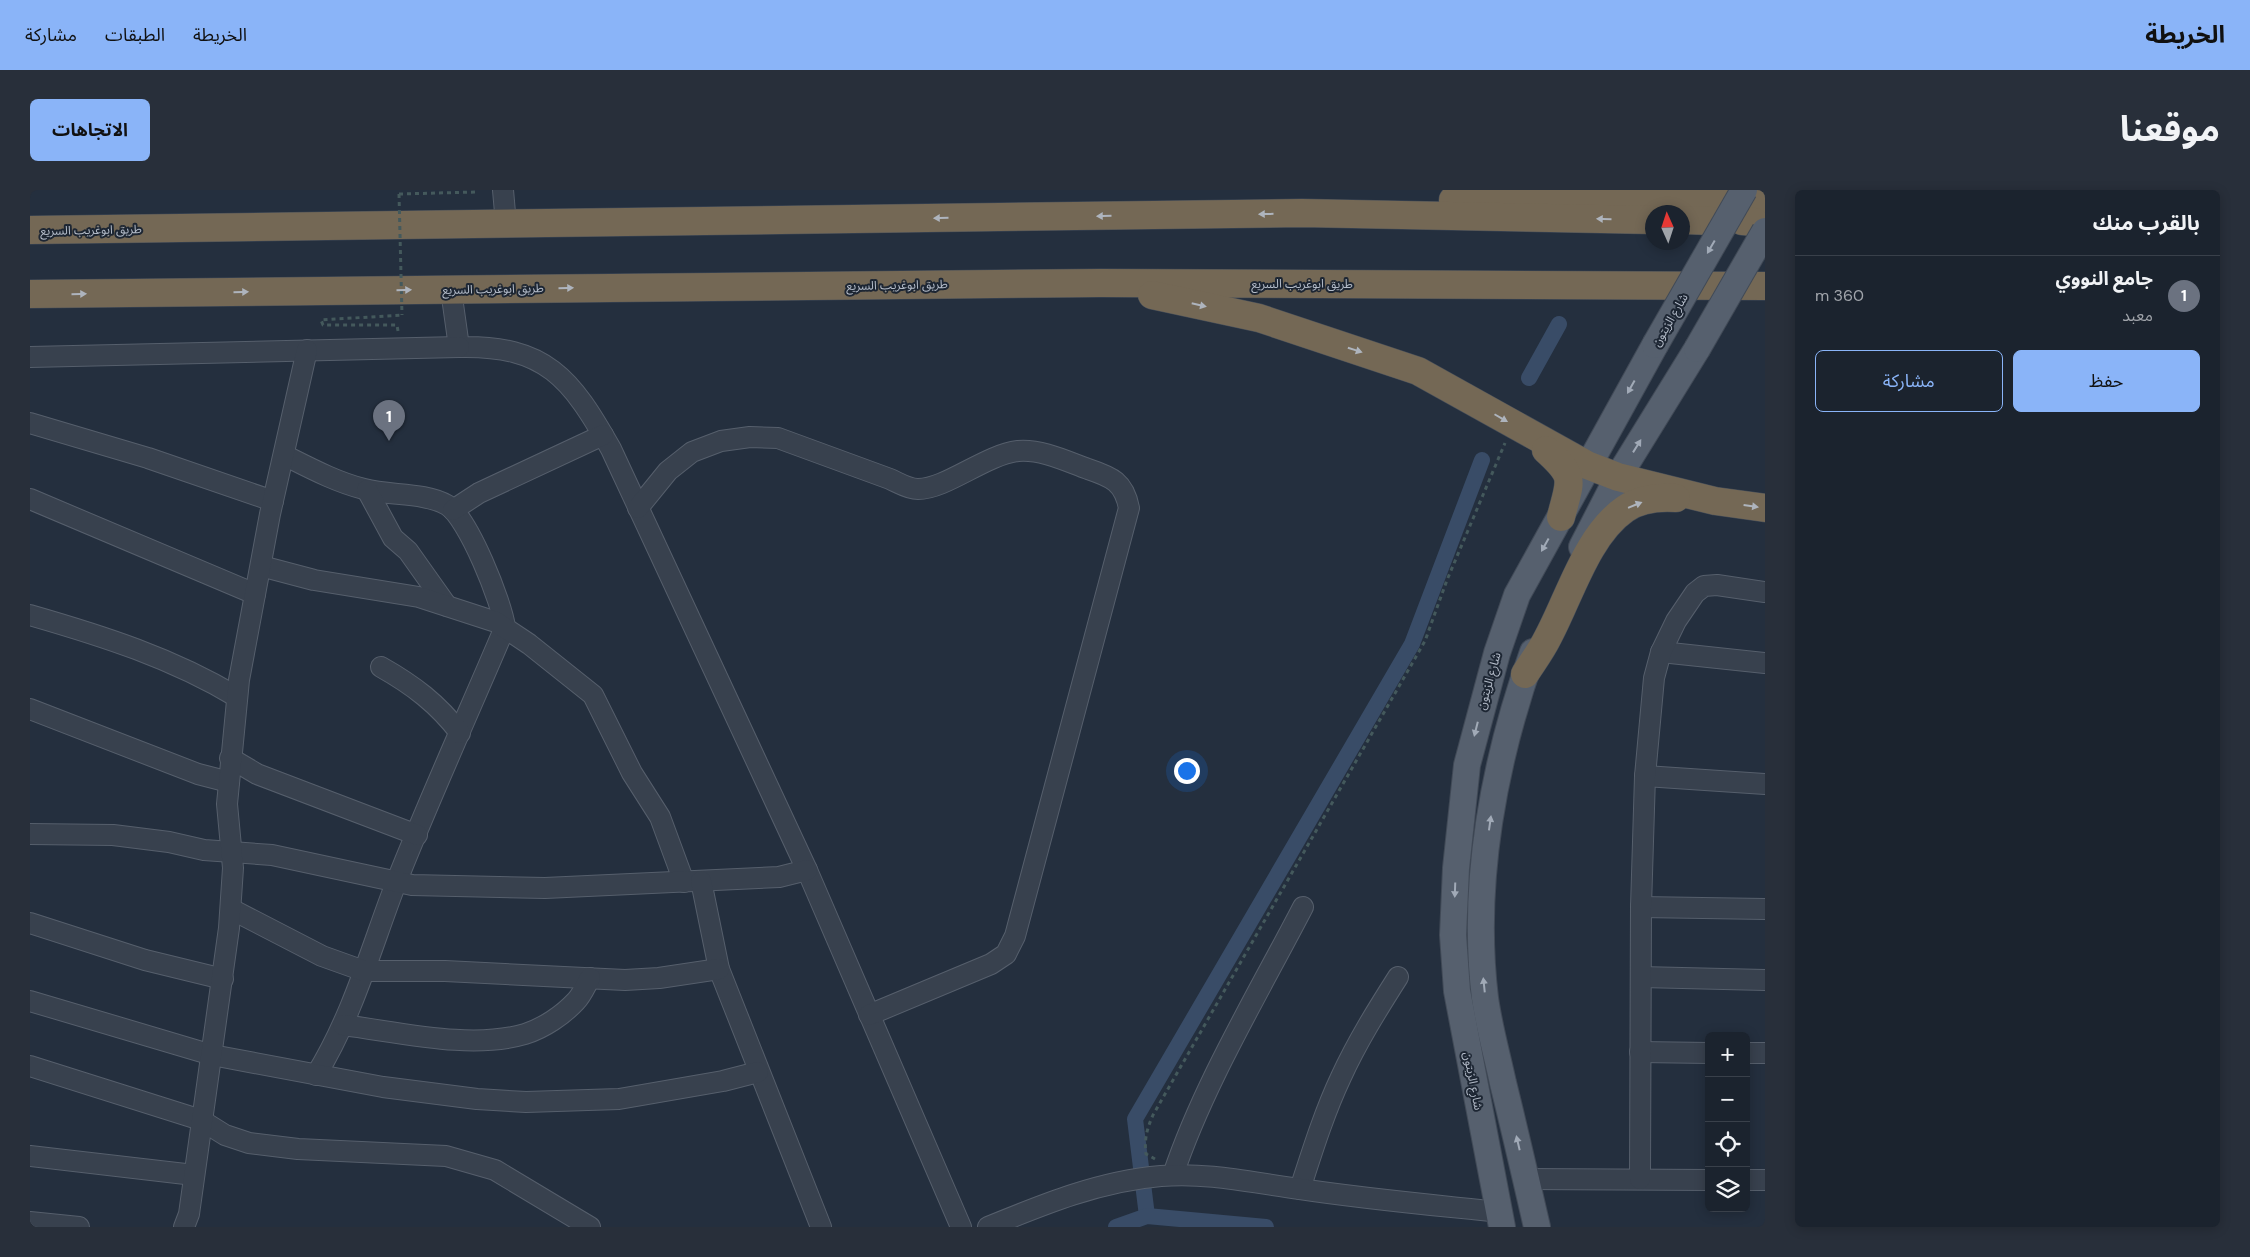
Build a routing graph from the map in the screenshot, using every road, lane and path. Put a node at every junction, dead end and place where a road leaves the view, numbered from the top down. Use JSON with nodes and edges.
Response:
{"nodes":[{"id":1,"x":477,"y":190,"type":"edge"},
{"id":2,"x":503,"y":190,"type":"edge"},
{"id":3,"x":1750,"y":208,"type":"edge"},
{"id":4,"x":1302,"y":213,"type":"junction"},
{"id":5,"x":1645,"y":220,"type":"edge"},
{"id":6,"x":1690,"y":220,"type":"edge"},
{"id":7,"x":1712,"y":221,"type":"dead end"},
{"id":8,"x":506,"y":224,"type":"junction"},
{"id":9,"x":30,"y":230,"type":"edge"},
{"id":10,"x":1100,"y":283,"type":"junction"},
{"id":11,"x":1765,"y":286,"type":"edge"},
{"id":12,"x":451,"y":290,"type":"junction"},
{"id":13,"x":30,"y":294,"type":"edge"},
{"id":14,"x":397,"y":325,"type":"dead end"},
{"id":15,"x":458,"y":347,"type":"junction"},
{"id":16,"x":307,"y":350,"type":"junction"},
{"id":17,"x":30,"y":357,"type":"edge"},
{"id":18,"x":30,"y":423,"type":"edge"},
{"id":19,"x":1519,"y":429,"type":"junction"},
{"id":20,"x":602,"y":435,"type":"junction"},
{"id":21,"x":284,"y":455,"type":"junction"},
{"id":22,"x":1587,"y":465,"type":"junction"},
{"id":23,"x":1618,"y":477,"type":"junction"},
{"id":24,"x":367,"y":490,"type":"junction"},
{"id":25,"x":30,"y":498,"type":"edge"},
{"id":26,"x":274,"y":501,"type":"junction"},
{"id":27,"x":1715,"y":501,"type":"junction"},
{"id":28,"x":638,"y":508,"type":"junction"},
{"id":29,"x":1765,"y":508,"type":"edge"},
{"id":30,"x":453,"y":510,"type":"junction"},
{"id":31,"x":1561,"y":518,"type":"junction"},
{"id":32,"x":261,"y":566,"type":"junction"},
{"id":33,"x":1765,"y":592,"type":"edge"},
{"id":34,"x":255,"y":594,"type":"junction"},
{"id":35,"x":447,"y":606,"type":"junction"},
{"id":36,"x":30,"y":615,"type":"edge"},
{"id":37,"x":505,"y":627,"type":"junction"},
{"id":38,"x":1661,"y":652,"type":"junction"},
{"id":39,"x":1765,"y":663,"type":"edge"},
{"id":40,"x":381,"y":667,"type":"dead end"},
{"id":41,"x":1524,"y":674,"type":"junction"},
{"id":42,"x":238,"y":697,"type":"junction"},
{"id":43,"x":30,"y":709,"type":"edge"},
{"id":44,"x":460,"y":734,"type":"junction"},
{"id":45,"x":230,"y":758,"type":"junction"},
{"id":46,"x":1645,"y":776,"type":"junction"},
{"id":47,"x":229,"y":782,"type":"junction"},
{"id":48,"x":1765,"y":784,"type":"edge"},
{"id":49,"x":30,"y":834,"type":"edge"},
{"id":50,"x":417,"y":835,"type":"junction"},
{"id":51,"x":231,"y":853,"type":"junction"},
{"id":52,"x":807,"y":870,"type":"junction"},
{"id":53,"x":397,"y":882,"type":"junction"},
{"id":54,"x":693,"y":882,"type":"junction"},
{"id":55,"x":1641,"y":907,"type":"junction"},
{"id":56,"x":1303,"y":908,"type":"dead end"},
{"id":57,"x":231,"y":909,"type":"junction"},
{"id":58,"x":1765,"y":909,"type":"edge"},
{"id":59,"x":30,"y":923,"type":"edge"},
{"id":60,"x":719,"y":969,"type":"junction"},
{"id":61,"x":364,"y":971,"type":"junction"},
{"id":62,"x":1641,"y":976,"type":"junction"},
{"id":63,"x":1398,"y":977,"type":"dead end"},
{"id":64,"x":590,"y":978,"type":"junction"},
{"id":65,"x":223,"y":979,"type":"junction"},
{"id":66,"x":1765,"y":980,"type":"edge"},
{"id":67,"x":30,"y":1000,"type":"edge"},
{"id":68,"x":869,"y":1015,"type":"junction"},
{"id":69,"x":343,"y":1025,"type":"junction"},
{"id":70,"x":1640,"y":1052,"type":"junction"},
{"id":71,"x":1705,"y":1053,"type":"edge"},
{"id":72,"x":1750,"y":1053,"type":"edge"},
{"id":73,"x":1765,"y":1053,"type":"edge"},
{"id":74,"x":212,"y":1055,"type":"junction"},
{"id":75,"x":30,"y":1066,"type":"edge"},
{"id":76,"x":758,"y":1072,"type":"junction"},
{"id":77,"x":316,"y":1075,"type":"junction"},
{"id":78,"x":201,"y":1120,"type":"junction"},
{"id":79,"x":30,"y":1156,"type":"edge"},
{"id":80,"x":194,"y":1174,"type":"junction"},
{"id":81,"x":1152,"y":1178,"type":"junction"},
{"id":82,"x":1526,"y":1179,"type":"junction"},
{"id":83,"x":1640,"y":1179,"type":"junction"},
{"id":84,"x":1705,"y":1180,"type":"edge"},
{"id":85,"x":1750,"y":1180,"type":"edge"},
{"id":86,"x":1765,"y":1180,"type":"edge"},
{"id":87,"x":1300,"y":1189,"type":"junction"},
{"id":88,"x":30,"y":1222,"type":"edge"},
{"id":89,"x":1501,"y":1222,"type":"edge"},
{"id":90,"x":1536,"y":1226,"type":"edge"},
{"id":91,"x":79,"y":1227,"type":"edge"},
{"id":92,"x":184,"y":1227,"type":"edge"},
{"id":93,"x":590,"y":1227,"type":"edge"},
{"id":94,"x":821,"y":1227,"type":"edge"},
{"id":95,"x":961,"y":1227,"type":"edge"},
{"id":96,"x":988,"y":1227,"type":"edge"}],
"edges":[{"from":1,"to":14,"type":"path","bridge":true},
{"from":2,"to":8,"type":"street"},
{"from":3,"to":4,"type":"highway"},
{"from":3,"to":22,"type":"main road","name":"شارع الزيتون","one_way":true,"bridge":true},
{"from":23,"to":3,"type":"main road","one_way":true,"bridge":true},
{"from":5,"to":4,"type":"highway","name":"طريق ابوغريب السريع","one_way":true},
{"from":4,"to":8,"type":"highway","name":"طريق ابوغريب السريع","one_way":true},
{"from":6,"to":7,"type":"highway"},
{"from":8,"to":9,"type":"highway","name":"طريق ابوغريب السريع"},
{"from":10,"to":11,"type":"highway","name":"طريق ابوغريب السريع"},
{"from":12,"to":10,"type":"highway","name":"طريق ابوغريب السريع","one_way":true},
{"from":10,"to":19,"type":"highway","one_way":true},
{"from":13,"to":12,"type":"highway","name":"طريق ابوغريب السريع","one_way":true},
{"from":12,"to":15,"type":"street"},
{"from":15,"to":16,"type":"street"},
{"from":15,"to":20,"type":"street"},
{"from":16,"to":17,"type":"street"},
{"from":16,"to":21,"type":"street"},
{"from":18,"to":26,"type":"street"},
{"from":19,"to":22,"type":"highway"},
{"from":19,"to":31,"type":"highway"},
{"from":19,"to":81,"type":"path"},
{"from":20,"to":28,"type":"street"},
{"from":20,"to":30,"type":"street"},
{"from":21,"to":24,"type":"street"},
{"from":21,"to":26,"type":"street"},
{"from":22,"to":23,"type":"highway"},
{"from":22,"to":31,"type":"main road","name":"شارع الزيتون"},
{"from":23,"to":27,"type":"highway"},
{"from":23,"to":41,"type":"main road"},
{"from":24,"to":30,"type":"street"},
{"from":24,"to":35,"type":"street"},
{"from":25,"to":34,"type":"street"},
{"from":26,"to":32,"type":"street"},
{"from":27,"to":29,"type":"highway","one_way":true},
{"from":41,"to":27,"type":"highway","one_way":true},
{"from":28,"to":52,"type":"street"},
{"from":28,"to":68,"type":"street"},
{"from":30,"to":37,"type":"street"},
{"from":31,"to":89,"type":"main road","name":"شارع الزيتون","one_way":true},
{"from":32,"to":34,"type":"street"},
{"from":32,"to":35,"type":"street"},
{"from":33,"to":38,"type":"street"},
{"from":34,"to":42,"type":"street"},
{"from":35,"to":37,"type":"street"},
{"from":36,"to":42,"type":"street"},
{"from":37,"to":44,"type":"street"},
{"from":37,"to":54,"type":"street"},
{"from":38,"to":39,"type":"street"},
{"from":38,"to":46,"type":"street"},
{"from":40,"to":44,"type":"street"},
{"from":82,"to":41,"type":"main road","one_way":true},
{"from":42,"to":45,"type":"street"},
{"from":43,"to":47,"type":"street"},
{"from":44,"to":50,"type":"street"},
{"from":45,"to":47,"type":"street"},
{"from":45,"to":50,"type":"street"},
{"from":46,"to":48,"type":"street"},
{"from":46,"to":55,"type":"street"},
{"from":47,"to":51,"type":"street"},
{"from":49,"to":51,"type":"street"},
{"from":50,"to":53,"type":"street"},
{"from":51,"to":53,"type":"street"},
{"from":51,"to":57,"type":"street"},
{"from":52,"to":54,"type":"street"},
{"from":52,"to":68,"type":"street"},
{"from":53,"to":54,"type":"street"},
{"from":53,"to":61,"type":"street"},
{"from":54,"to":60,"type":"street"},
{"from":55,"to":58,"type":"street"},
{"from":55,"to":62,"type":"street"},
{"from":56,"to":81,"type":"street"},
{"from":57,"to":61,"type":"street"},
{"from":57,"to":65,"type":"street"},
{"from":59,"to":65,"type":"street"},
{"from":60,"to":64,"type":"street"},
{"from":60,"to":76,"type":"street"},
{"from":61,"to":64,"type":"street"},
{"from":61,"to":69,"type":"street"},
{"from":62,"to":66,"type":"street"},
{"from":62,"to":70,"type":"street"},
{"from":63,"to":87,"type":"street"},
{"from":64,"to":69,"type":"street"},
{"from":65,"to":74,"type":"street"},
{"from":67,"to":74,"type":"street"},
{"from":68,"to":95,"type":"street"},
{"from":69,"to":77,"type":"street"},
{"from":70,"to":71,"type":"street"},
{"from":70,"to":83,"type":"street"},
{"from":72,"to":73,"type":"street"},
{"from":74,"to":77,"type":"street"},
{"from":74,"to":78,"type":"street"},
{"from":75,"to":78,"type":"street"},
{"from":76,"to":77,"type":"street"},
{"from":76,"to":94,"type":"street"},
{"from":78,"to":80,"type":"street"},
{"from":78,"to":93,"type":"street"},
{"from":79,"to":80,"type":"street"},
{"from":80,"to":92,"type":"street"},
{"from":81,"to":87,"type":"street"},
{"from":81,"to":96,"type":"street"},
{"from":82,"to":83,"type":"street"},
{"from":82,"to":90,"type":"main road"},
{"from":83,"to":84,"type":"street"},
{"from":85,"to":86,"type":"street"},
{"from":87,"to":89,"type":"street"},
{"from":88,"to":91,"type":"street"}]}
